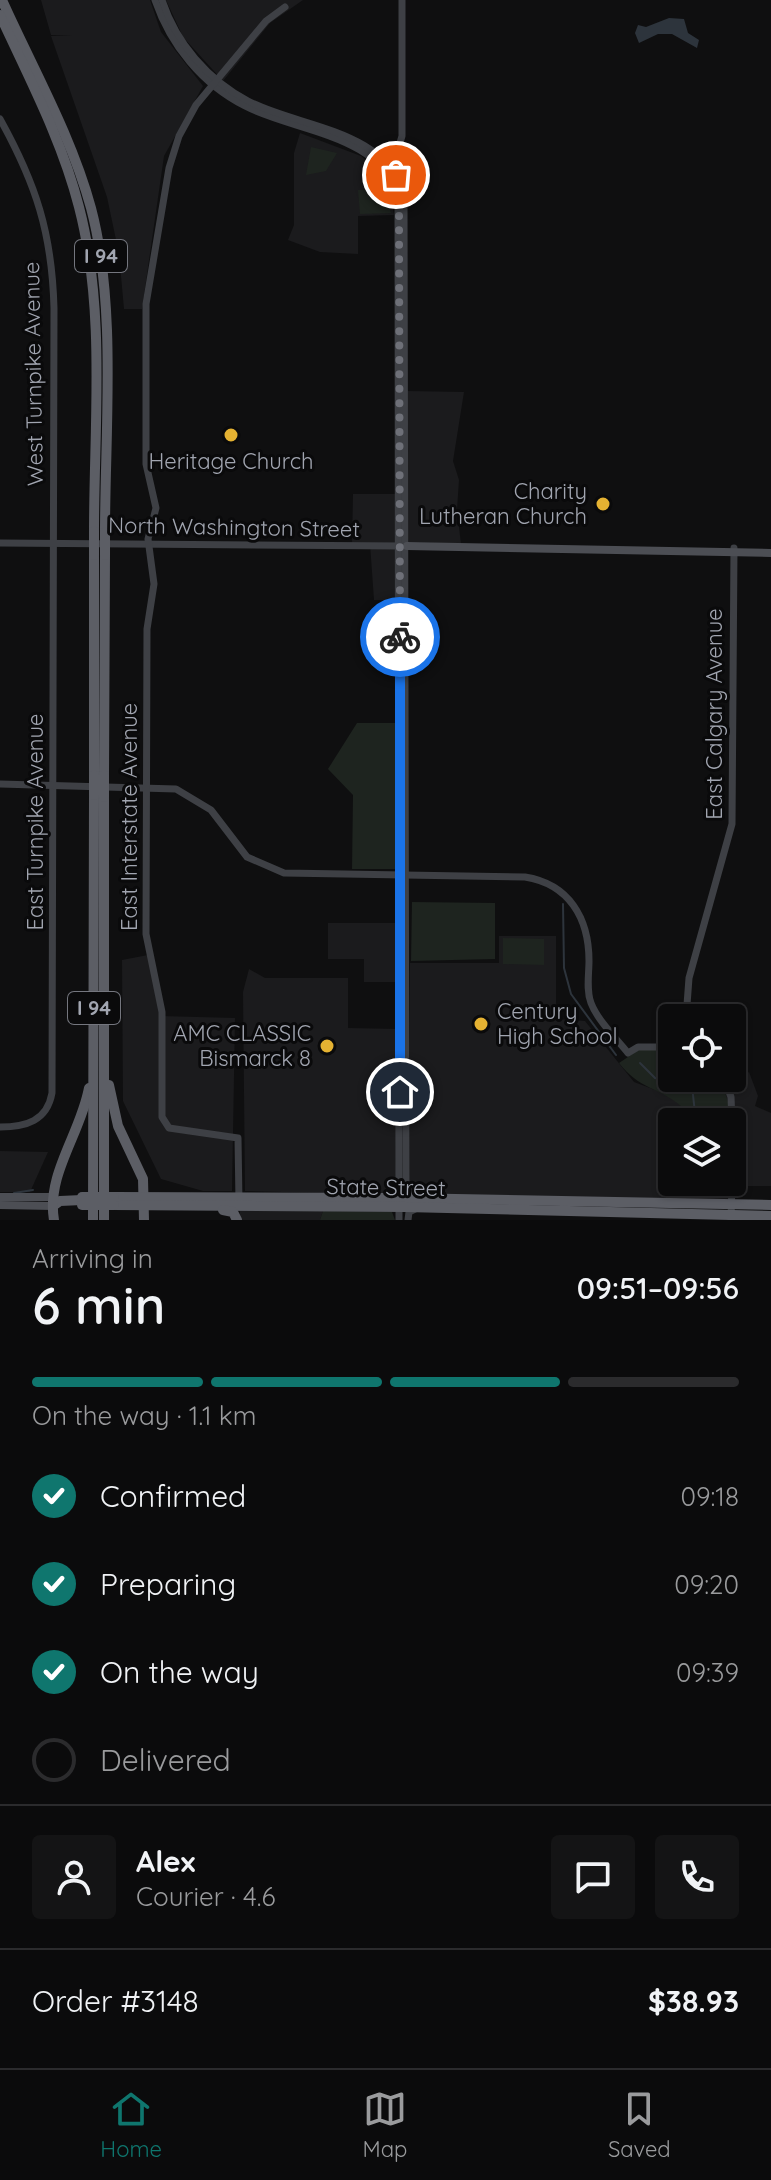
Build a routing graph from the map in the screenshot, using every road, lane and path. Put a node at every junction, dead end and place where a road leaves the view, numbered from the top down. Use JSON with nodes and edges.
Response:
{"nodes":[{"id":1,"x":5,"y":0,"type":"edge"},
{"id":2,"x":155,"y":0,"type":"edge"},
{"id":3,"x":162,"y":0,"type":"edge"},
{"id":4,"x":402,"y":0,"type":"edge"},
{"id":5,"x":285,"y":7,"type":"dead end"},
{"id":6,"x":0,"y":15,"type":"edge"},
{"id":7,"x":0,"y":23,"type":"edge"},
{"id":8,"x":215,"y":82,"type":"junction"},
{"id":9,"x":0,"y":119,"type":"edge"},
{"id":10,"x":51,"y":128,"type":"junction"},
{"id":11,"x":386,"y":166,"type":"junction"},
{"id":12,"x":100,"y":532,"type":"junction"},
{"id":13,"x":0,"y":543,"type":"edge"},
{"id":14,"x":52,"y":543,"type":"junction"},
{"id":15,"x":147,"y":544,"type":"junction"},
{"id":16,"x":404,"y":546,"type":"junction"},
{"id":17,"x":734,"y":550,"type":"junction"},
{"id":18,"x":771,"y":551,"type":"edge"},
{"id":19,"x":0,"y":784,"type":"edge"},
{"id":20,"x":53,"y":785,"type":"junction"},
{"id":21,"x":146,"y":786,"type":"junction"},
{"id":22,"x":99,"y":796,"type":"junction"},
{"id":23,"x":403,"y":875,"type":"junction"},
{"id":24,"x":94,"y":990,"type":"junction"},
{"id":25,"x":687,"y":1004,"type":"edge"},
{"id":26,"x":104,"y":1011,"type":"junction"},
{"id":27,"x":658,"y":1047,"type":"edge"},
{"id":28,"x":0,"y":1127,"type":"edge"},
{"id":29,"x":399,"y":1145,"type":"junction"},
{"id":30,"x":143,"y":1182,"type":"junction"},
{"id":31,"x":406,"y":1186,"type":"junction"},
{"id":32,"x":225,"y":1198,"type":"junction"},
{"id":33,"x":454,"y":1199,"type":"junction"},
{"id":34,"x":141,"y":1200,"type":"junction"},
{"id":35,"x":312,"y":1200,"type":"junction"},
{"id":36,"x":82,"y":1201,"type":"junction"},
{"id":37,"x":5,"y":1202,"type":"edge"},
{"id":38,"x":239,"y":1202,"type":"junction"},
{"id":39,"x":771,"y":1205,"type":"edge"},
{"id":40,"x":165,"y":1206,"type":"junction"},
{"id":41,"x":265,"y":1207,"type":"junction"},
{"id":42,"x":339,"y":1207,"type":"junction"},
{"id":43,"x":402,"y":1207,"type":"edge"},
{"id":44,"x":53,"y":1209,"type":"edge"},
{"id":45,"x":732,"y":1213,"type":"edge"},
{"id":46,"x":771,"y":1216,"type":"edge"},
{"id":47,"x":93,"y":1220,"type":"edge"},
{"id":48,"x":104,"y":1220,"type":"edge"},
{"id":49,"x":144,"y":1220,"type":"edge"},
{"id":50,"x":238,"y":1220,"type":"edge"}],
"edges":[{"from":1,"to":12,"type":"highway","number":"I 94"},
{"from":2,"to":8,"type":"street"},
{"from":3,"to":8,"type":"street"},
{"from":4,"to":11,"type":"street"},
{"from":5,"to":8,"type":"street"},
{"from":6,"to":10,"type":"highway","number":"I 94"},
{"from":7,"to":10,"type":"highway"},
{"from":8,"to":11,"type":"street"},
{"from":8,"to":15,"type":"street"},
{"from":9,"to":14,"type":"street","name":"West Turnpike Avenue"},
{"from":10,"to":12,"type":"highway","number":"I 94"},
{"from":11,"to":16,"type":"street"},
{"from":12,"to":22,"type":"highway","number":"I 94","bridge":true},
{"from":13,"to":14,"type":"street","name":"North Washington Street"},
{"from":14,"to":15,"type":"street","name":"North Washington Street"},
{"from":14,"to":20,"type":"street","name":"East Turnpike Avenue"},
{"from":15,"to":16,"type":"street","name":"North Washington Street"},
{"from":15,"to":21,"type":"street","name":"East Interstate Avenue"},
{"from":16,"to":17,"type":"main road","name":"North Washington Street"},
{"from":16,"to":23,"type":"street"},
{"from":17,"to":18,"type":"main road","name":"North Washington Street"},
{"from":17,"to":25,"type":"street","name":"East Calgary Avenue"},
{"from":19,"to":20,"type":"street"},
{"from":20,"to":21,"type":"street"},
{"from":20,"to":28,"type":"street","name":"East Turnpike Avenue"},
{"from":21,"to":23,"type":"street"},
{"from":21,"to":38,"type":"street","name":"East Interstate Avenue"},
{"from":22,"to":24,"type":"highway","number":"I 94"},
{"from":22,"to":26,"type":"highway","number":"I 94"},
{"from":23,"to":27,"type":"street"},
{"from":23,"to":29,"type":"street"},
{"from":23,"to":31,"type":"street"},
{"from":24,"to":44,"type":"highway"},
{"from":24,"to":47,"type":"highway","number":"I 94"},
{"from":26,"to":30,"type":"highway"},
{"from":26,"to":48,"type":"highway","number":"I 94"},
{"from":29,"to":43,"type":"street"},
{"from":29,"to":43,"type":"street"},
{"from":30,"to":32,"type":"highway"},
{"from":30,"to":34,"type":"highway"},
{"from":31,"to":33,"type":"highway"},
{"from":31,"to":43,"type":"street"},
{"from":32,"to":34,"type":"highway","name":"State Street"},
{"from":32,"to":38,"type":"highway","name":"State Street"},
{"from":33,"to":43,"type":"highway","name":"State Street"},
{"from":33,"to":45,"type":"highway","name":"State Street"},
{"from":34,"to":36,"type":"highway","name":"State Street","bridge":true},
{"from":34,"to":40,"type":"highway","name":"State Street"},
{"from":34,"to":49,"type":"highway"},
{"from":35,"to":38,"type":"highway"},
{"from":35,"to":41,"type":"highway"},
{"from":35,"to":43,"type":"highway","name":"State Street"},
{"from":36,"to":44,"type":"highway","name":"State Street"},
{"from":36,"to":44,"type":"highway","name":"State Street"},
{"from":37,"to":44,"type":"main road","name":"State Street"},
{"from":37,"to":44,"type":"main road","name":"State Street"},
{"from":38,"to":40,"type":"highway","name":"State Street"},
{"from":38,"to":41,"type":"highway","name":"State Street"},
{"from":38,"to":50,"type":"street","name":"East Interstate Avenue"},
{"from":39,"to":45,"type":"highway","name":"State Street"},
{"from":40,"to":50,"type":"highway"},
{"from":41,"to":42,"type":"highway","name":"State Street"},
{"from":42,"to":43,"type":"highway"},
{"from":42,"to":43,"type":"highway"},
{"from":43,"to":45,"type":"highway","name":"State Street"},
{"from":45,"to":46,"type":"highway","name":"State Street"}]}
